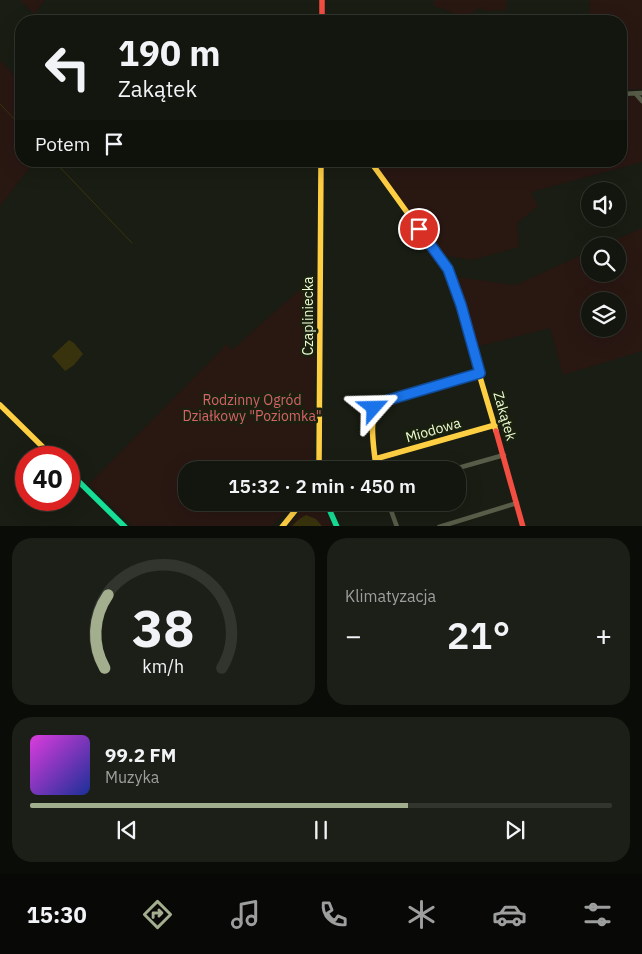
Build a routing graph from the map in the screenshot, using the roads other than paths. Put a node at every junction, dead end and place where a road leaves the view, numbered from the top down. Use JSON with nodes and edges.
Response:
{"nodes":[{"id":1,"x":322,"y":0,"type":"edge"},
{"id":2,"x":322,"y":15,"type":"edge"},
{"id":3,"x":642,"y":93,"type":"edge"},
{"id":4,"x":627,"y":94,"type":"edge"},
{"id":5,"x":636,"y":94,"type":"junction"},
{"id":6,"x":642,"y":101,"type":"edge"},
{"id":7,"x":321,"y":167,"type":"edge"},
{"id":8,"x":374,"y":167,"type":"edge"},
{"id":9,"x":480,"y":373,"type":"junction"},
{"id":10,"x":0,"y":405,"type":"edge"},
{"id":11,"x":495,"y":425,"type":"junction"},
{"id":12,"x":42,"y":446,"type":"edge"},
{"id":13,"x":504,"y":455,"type":"junction"},
{"id":14,"x":375,"y":459,"type":"joint"},
{"id":15,"x":319,"y":461,"type":"edge"},
{"id":16,"x":466,"y":466,"type":"edge"},
{"id":17,"x":80,"y":483,"type":"edge"},
{"id":18,"x":517,"y":503,"type":"junction"},
{"id":19,"x":294,"y":511,"type":"edge"},
{"id":20,"x":330,"y":511,"type":"edge"},
{"id":21,"x":391,"y":511,"type":"edge"},
{"id":22,"x":125,"y":526,"type":"edge"},
{"id":23,"x":282,"y":526,"type":"edge"},
{"id":24,"x":336,"y":526,"type":"edge"},
{"id":25,"x":397,"y":526,"type":"edge"},
{"id":26,"x":440,"y":526,"type":"edge"},
{"id":27,"x":523,"y":526,"type":"edge"}],
"edges":[{"from":1,"to":2,"type":"street"},
{"from":3,"to":5,"type":"street"},
{"from":4,"to":5,"type":"street"},
{"from":5,"to":6,"type":"street"},
{"from":7,"to":15,"type":"street","name":"Czapliniecka"},
{"from":8,"to":9,"type":"street","name":"Zakątek"},
{"from":9,"to":11,"type":"street","name":"Zakątek"},
{"from":9,"to":14,"type":"street"},
{"from":10,"to":12,"type":"street"},
{"from":11,"to":13,"type":"street","name":"Zakątek"},
{"from":11,"to":14,"type":"street","name":"Miodowa"},
{"from":13,"to":16,"type":"street"},
{"from":13,"to":18,"type":"street","name":"Zakątek"},
{"from":17,"to":22,"type":"street"},
{"from":18,"to":26,"type":"street"},
{"from":18,"to":27,"type":"street","name":"Zakątek"},
{"from":19,"to":23,"type":"street"},
{"from":20,"to":24,"type":"street"},
{"from":21,"to":25,"type":"street"}]}
